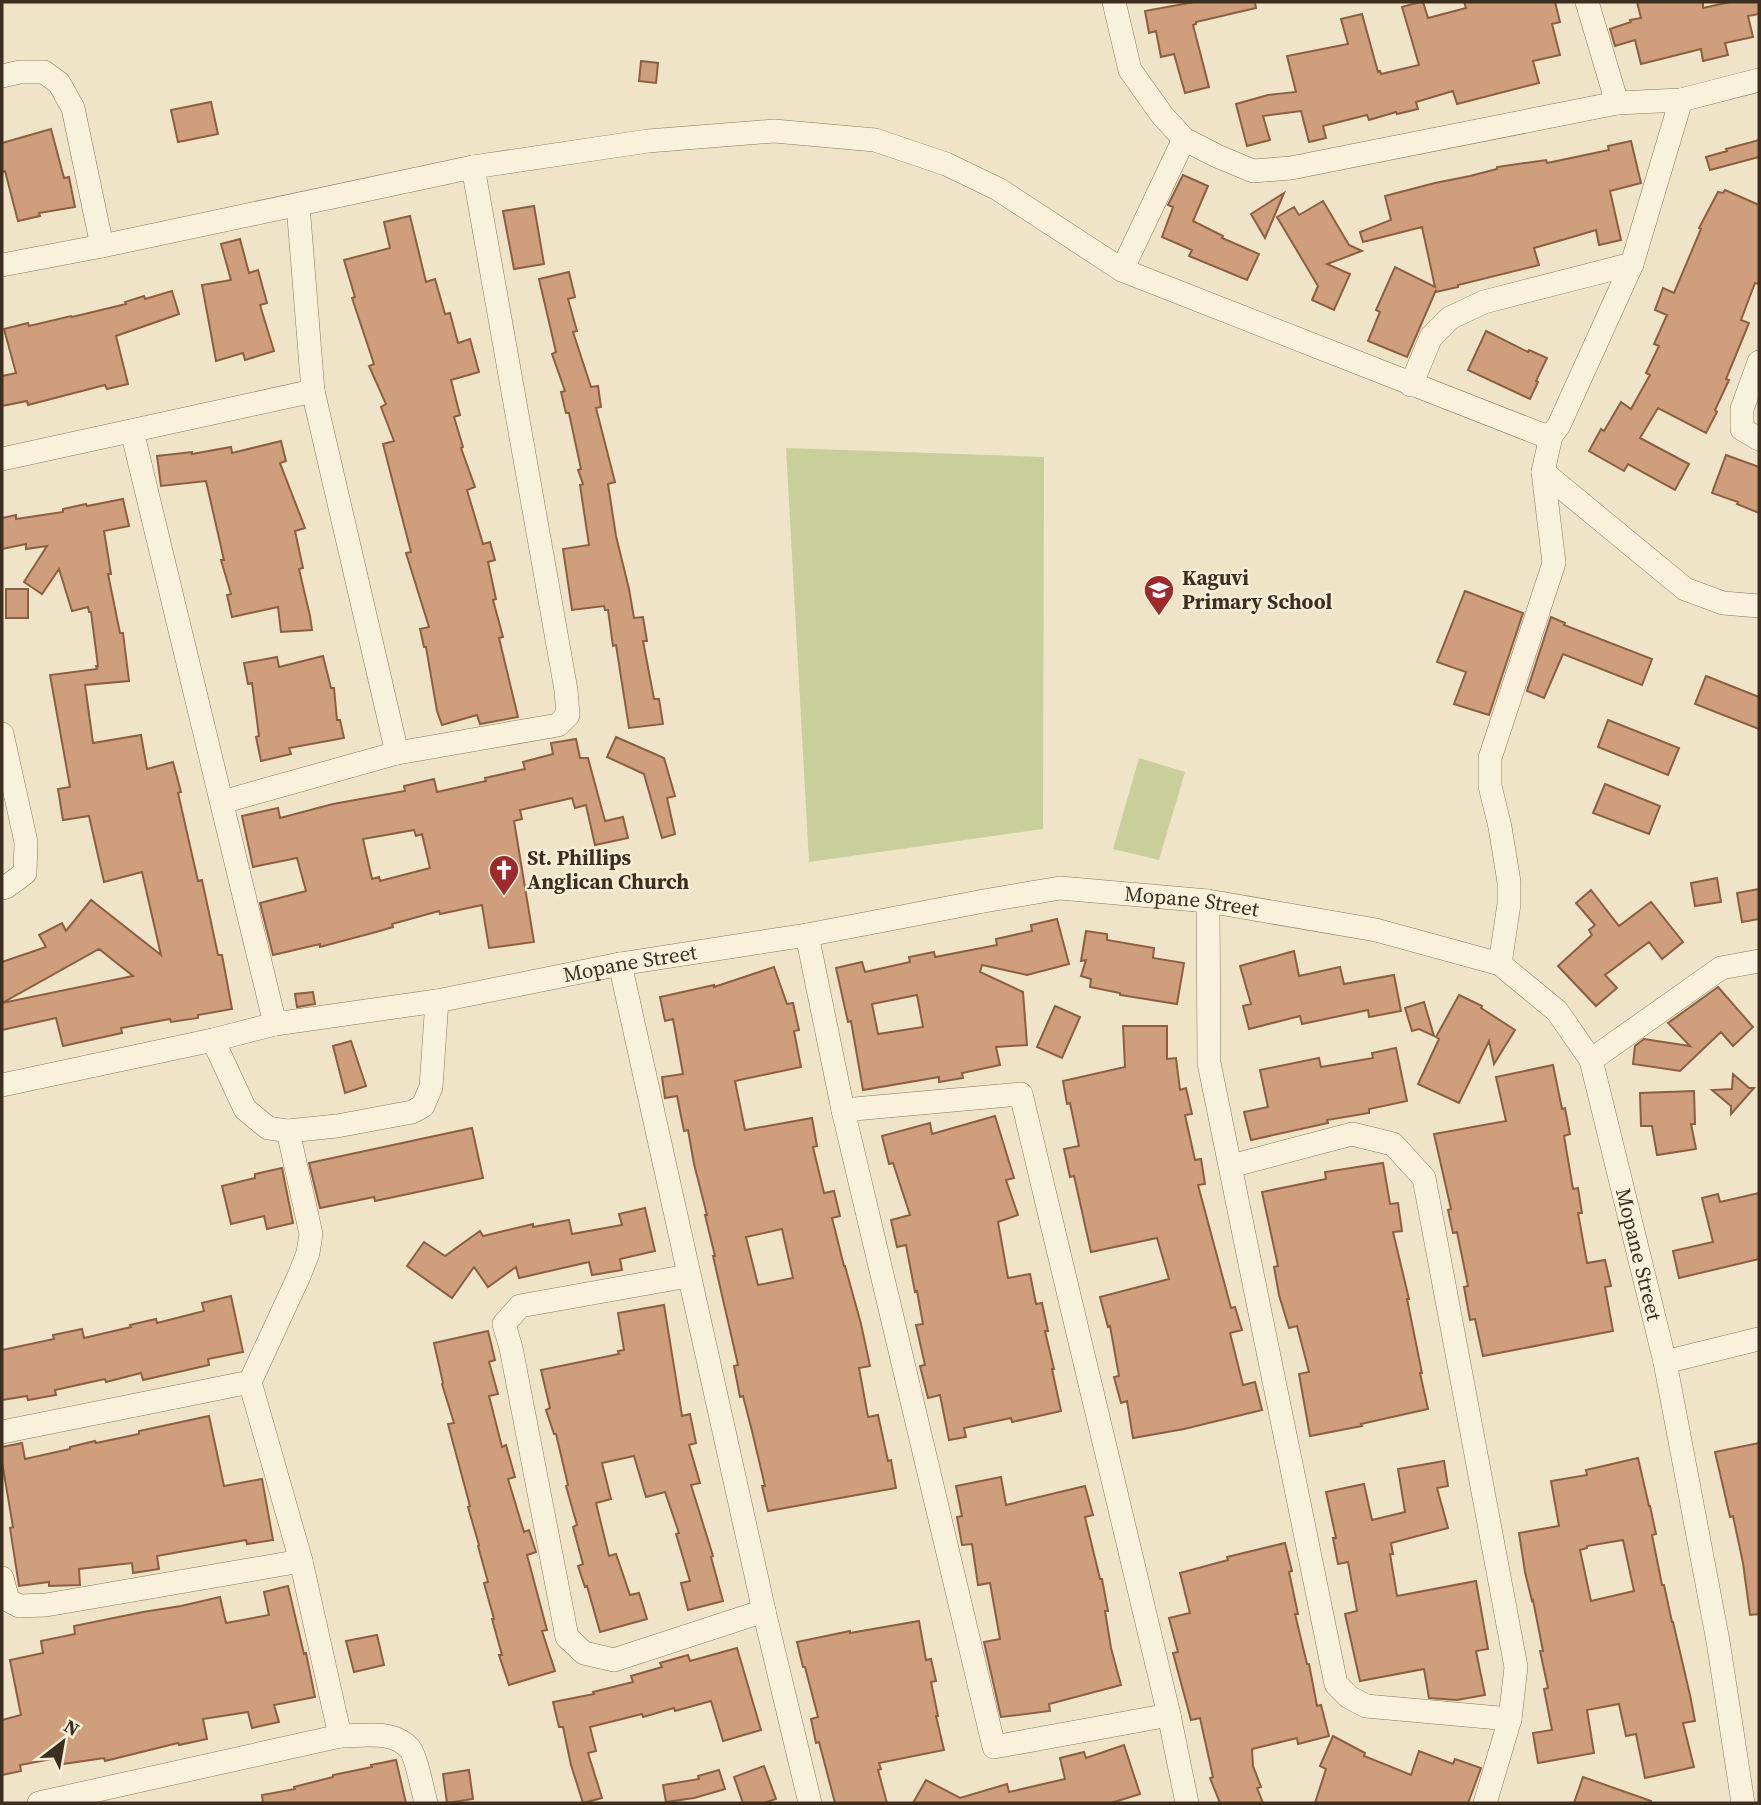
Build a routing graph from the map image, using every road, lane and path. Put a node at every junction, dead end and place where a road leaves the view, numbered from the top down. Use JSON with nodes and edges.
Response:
{"nodes":[{"id":1,"x":1114,"y":2,"type":"edge"},
{"id":2,"x":1587,"y":2,"type":"edge"},
{"id":3,"x":2,"y":76,"type":"edge"},
{"id":4,"x":1759,"y":80,"type":"edge"},
{"id":5,"x":1681,"y":100,"type":"junction"},
{"id":6,"x":1617,"y":103,"type":"junction"},
{"id":7,"x":1184,"y":139,"type":"junction"},
{"id":8,"x":473,"y":167,"type":"junction"},
{"id":9,"x":298,"y":205,"type":"junction"},
{"id":10,"x":102,"y":246,"type":"junction"},
{"id":11,"x":1632,"y":264,"type":"junction"},
{"id":12,"x":2,"y":265,"type":"edge"},
{"id":13,"x":1122,"y":270,"type":"junction"},
{"id":14,"x":1759,"y":362,"type":"edge"},
{"id":15,"x":1411,"y":385,"type":"junction"},
{"id":16,"x":313,"y":391,"type":"junction"},
{"id":17,"x":132,"y":431,"type":"junction"},
{"id":18,"x":1551,"y":436,"type":"junction"},
{"id":19,"x":1759,"y":439,"type":"edge"},
{"id":20,"x":2,"y":459,"type":"edge"},
{"id":21,"x":1543,"y":472,"type":"junction"},
{"id":22,"x":1759,"y":606,"type":"edge"},
{"id":23,"x":2,"y":734,"type":"edge"},
{"id":24,"x":397,"y":752,"type":"junction"},
{"id":25,"x":222,"y":802,"type":"junction"},
{"id":26,"x":2,"y":888,"type":"edge"},
{"id":27,"x":1208,"y":901,"type":"junction"},
{"id":28,"x":807,"y":935,"type":"junction"},
{"id":29,"x":1759,"y":961,"type":"edge"},
{"id":30,"x":620,"y":964,"type":"junction"},
{"id":31,"x":1500,"y":964,"type":"junction"},
{"id":32,"x":437,"y":1001,"type":"junction"},
{"id":33,"x":275,"y":1024,"type":"junction"},
{"id":34,"x":213,"y":1040,"type":"junction"},
{"id":35,"x":1591,"y":1060,"type":"junction"},
{"id":36,"x":2,"y":1085,"type":"edge"},
{"id":37,"x":843,"y":1110,"type":"junction"},
{"id":38,"x":288,"y":1131,"type":"junction"},
{"id":39,"x":1231,"y":1166,"type":"junction"},
{"id":40,"x":688,"y":1276,"type":"junction"},
{"id":41,"x":1759,"y":1339,"type":"edge"},
{"id":42,"x":1665,"y":1362,"type":"junction"},
{"id":43,"x":250,"y":1382,"type":"junction"},
{"id":44,"x":2,"y":1432,"type":"edge"},
{"id":45,"x":301,"y":1561,"type":"junction"},
{"id":46,"x":2,"y":1578,"type":"edge"},
{"id":47,"x":764,"y":1611,"type":"junction"},
{"id":48,"x":1169,"y":1715,"type":"junction"},
{"id":49,"x":1510,"y":1719,"type":"junction"},
{"id":50,"x":340,"y":1736,"type":"junction"},
{"id":51,"x":39,"y":1803,"type":"edge"},
{"id":52,"x":426,"y":1803,"type":"edge"},
{"id":53,"x":810,"y":1803,"type":"edge"},
{"id":54,"x":1187,"y":1803,"type":"edge"},
{"id":55,"x":1485,"y":1803,"type":"edge"},
{"id":56,"x":1743,"y":1803,"type":"edge"}],
"edges":[{"from":1,"to":7,"type":"street"},
{"from":2,"to":6,"type":"street"},
{"from":3,"to":10,"type":"street"},
{"from":4,"to":5,"type":"street"},
{"from":5,"to":6,"type":"street"},
{"from":5,"to":11,"type":"street"},
{"from":6,"to":7,"type":"street"},
{"from":7,"to":13,"type":"street"},
{"from":8,"to":9,"type":"street"},
{"from":8,"to":13,"type":"street"},
{"from":8,"to":24,"type":"street"},
{"from":9,"to":10,"type":"street"},
{"from":9,"to":16,"type":"street"},
{"from":10,"to":12,"type":"street"},
{"from":11,"to":15,"type":"street"},
{"from":11,"to":18,"type":"street"},
{"from":13,"to":15,"type":"street"},
{"from":14,"to":19,"type":"street"},
{"from":15,"to":18,"type":"street"},
{"from":16,"to":17,"type":"street"},
{"from":16,"to":24,"type":"street"},
{"from":17,"to":20,"type":"street"},
{"from":17,"to":25,"type":"street"},
{"from":18,"to":21,"type":"street"},
{"from":21,"to":22,"type":"street"},
{"from":21,"to":31,"type":"street"},
{"from":23,"to":26,"type":"street"},
{"from":24,"to":25,"type":"street"},
{"from":25,"to":33,"type":"street"},
{"from":27,"to":28,"type":"street","name":"Mopane Street"},
{"from":27,"to":31,"type":"street","name":"Mopane Street"},
{"from":27,"to":39,"type":"street"},
{"from":28,"to":30,"type":"street","name":"Mopane Street"},
{"from":28,"to":37,"type":"street"},
{"from":29,"to":35,"type":"street"},
{"from":30,"to":32,"type":"street","name":"Mopane Street"},
{"from":30,"to":40,"type":"street"},
{"from":31,"to":35,"type":"street","name":"Mopane Street"},
{"from":32,"to":33,"type":"street","name":"Mopane Street"},
{"from":32,"to":38,"type":"street"},
{"from":33,"to":34,"type":"street","name":"Mopane Street"},
{"from":34,"to":36,"type":"street","name":"Mopane Street"},
{"from":34,"to":38,"type":"street"},
{"from":35,"to":42,"type":"street","name":"Mopane Street"},
{"from":37,"to":48,"type":"street"},
{"from":37,"to":48,"type":"street"},
{"from":38,"to":43,"type":"street"},
{"from":39,"to":49,"type":"street"},
{"from":39,"to":49,"type":"street"},
{"from":40,"to":47,"type":"street"},
{"from":40,"to":47,"type":"street"},
{"from":41,"to":42,"type":"street"},
{"from":42,"to":56,"type":"street","name":"Mopane Street"},
{"from":43,"to":44,"type":"street"},
{"from":43,"to":45,"type":"street"},
{"from":45,"to":46,"type":"street"},
{"from":45,"to":50,"type":"street"},
{"from":47,"to":53,"type":"street"},
{"from":48,"to":54,"type":"street"},
{"from":49,"to":55,"type":"street"},
{"from":50,"to":51,"type":"street"},
{"from":50,"to":52,"type":"street"}]}
